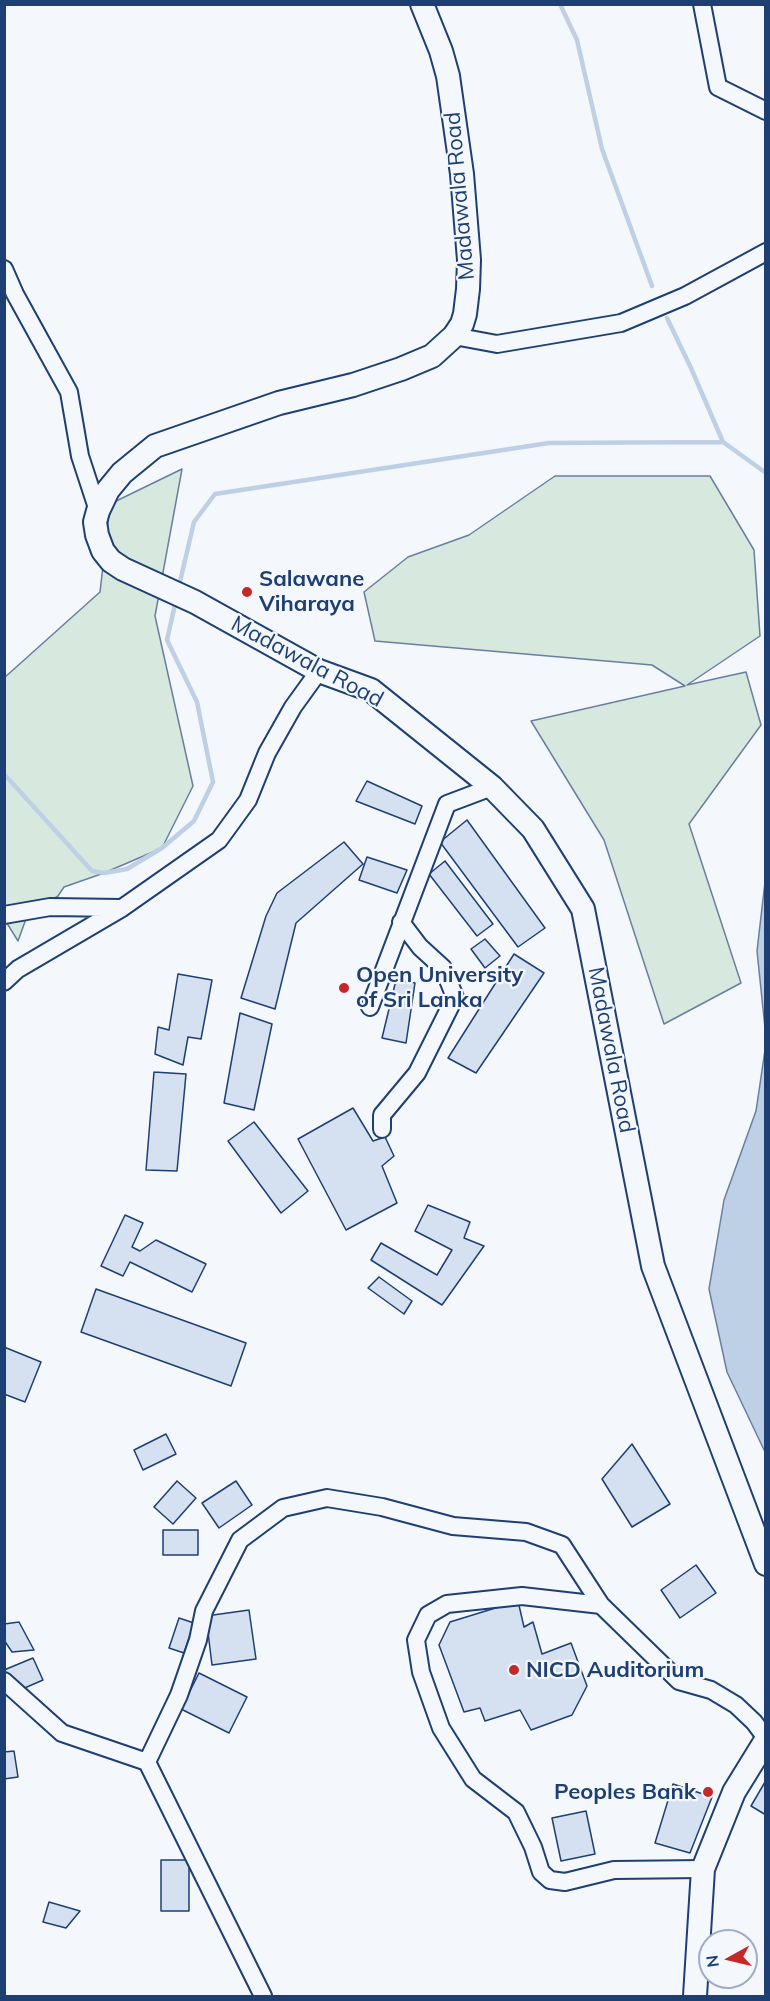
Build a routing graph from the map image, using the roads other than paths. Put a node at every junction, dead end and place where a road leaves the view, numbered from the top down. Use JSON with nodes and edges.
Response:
{"nodes":[{"id":1,"x":422,"y":4,"type":"edge"},
{"id":2,"x":702,"y":4,"type":"edge"},
{"id":3,"x":765,"y":111,"type":"edge"},
{"id":4,"x":765,"y":252,"type":"edge"},
{"id":5,"x":4,"y":269,"type":"edge"},
{"id":6,"x":454,"y":336,"type":"junction"},
{"id":7,"x":98,"y":511,"type":"junction"},
{"id":8,"x":319,"y":671,"type":"junction"},
{"id":9,"x":492,"y":787,"type":"junction"},
{"id":10,"x":122,"y":908,"type":"junction"},
{"id":11,"x":4,"y":915,"type":"edge"},
{"id":12,"x":401,"y":922,"type":"junction"},
{"id":13,"x":4,"y":982,"type":"edge"},
{"id":14,"x":370,"y":1007,"type":"dead end"},
{"id":15,"x":382,"y":1129,"type":"dead end"},
{"id":16,"x":765,"y":1564,"type":"edge"},
{"id":17,"x":601,"y":1605,"type":"junction"},
{"id":18,"x":4,"y":1681,"type":"edge"},
{"id":19,"x":765,"y":1739,"type":"edge"},
{"id":20,"x":147,"y":1762,"type":"junction"},
{"id":21,"x":703,"y":1869,"type":"junction"},
{"id":22,"x":264,"y":1996,"type":"edge"},
{"id":23,"x":695,"y":1996,"type":"edge"}],
"edges":[{"from":1,"to":6,"type":"main road","name":"Madawala Road"},
{"from":2,"to":3,"type":"street"},
{"from":4,"to":6,"type":"street"},
{"from":5,"to":7,"type":"street"},
{"from":6,"to":7,"type":"main road","name":"Madawala Road"},
{"from":7,"to":8,"type":"main road","name":"Madawala Road"},
{"from":8,"to":9,"type":"main road","name":"Madawala Road"},
{"from":8,"to":10,"type":"street"},
{"from":9,"to":12,"type":"street"},
{"from":9,"to":16,"type":"main road","name":"Madawala Road"},
{"from":10,"to":11,"type":"street"},
{"from":10,"to":13,"type":"street"},
{"from":12,"to":14,"type":"street"},
{"from":12,"to":15,"type":"street"},
{"from":17,"to":19,"type":"street"},
{"from":17,"to":20,"type":"street"},
{"from":17,"to":21,"type":"street"},
{"from":18,"to":20,"type":"street"},
{"from":19,"to":21,"type":"main road"},
{"from":20,"to":22,"type":"street"},
{"from":21,"to":23,"type":"main road"}]}
